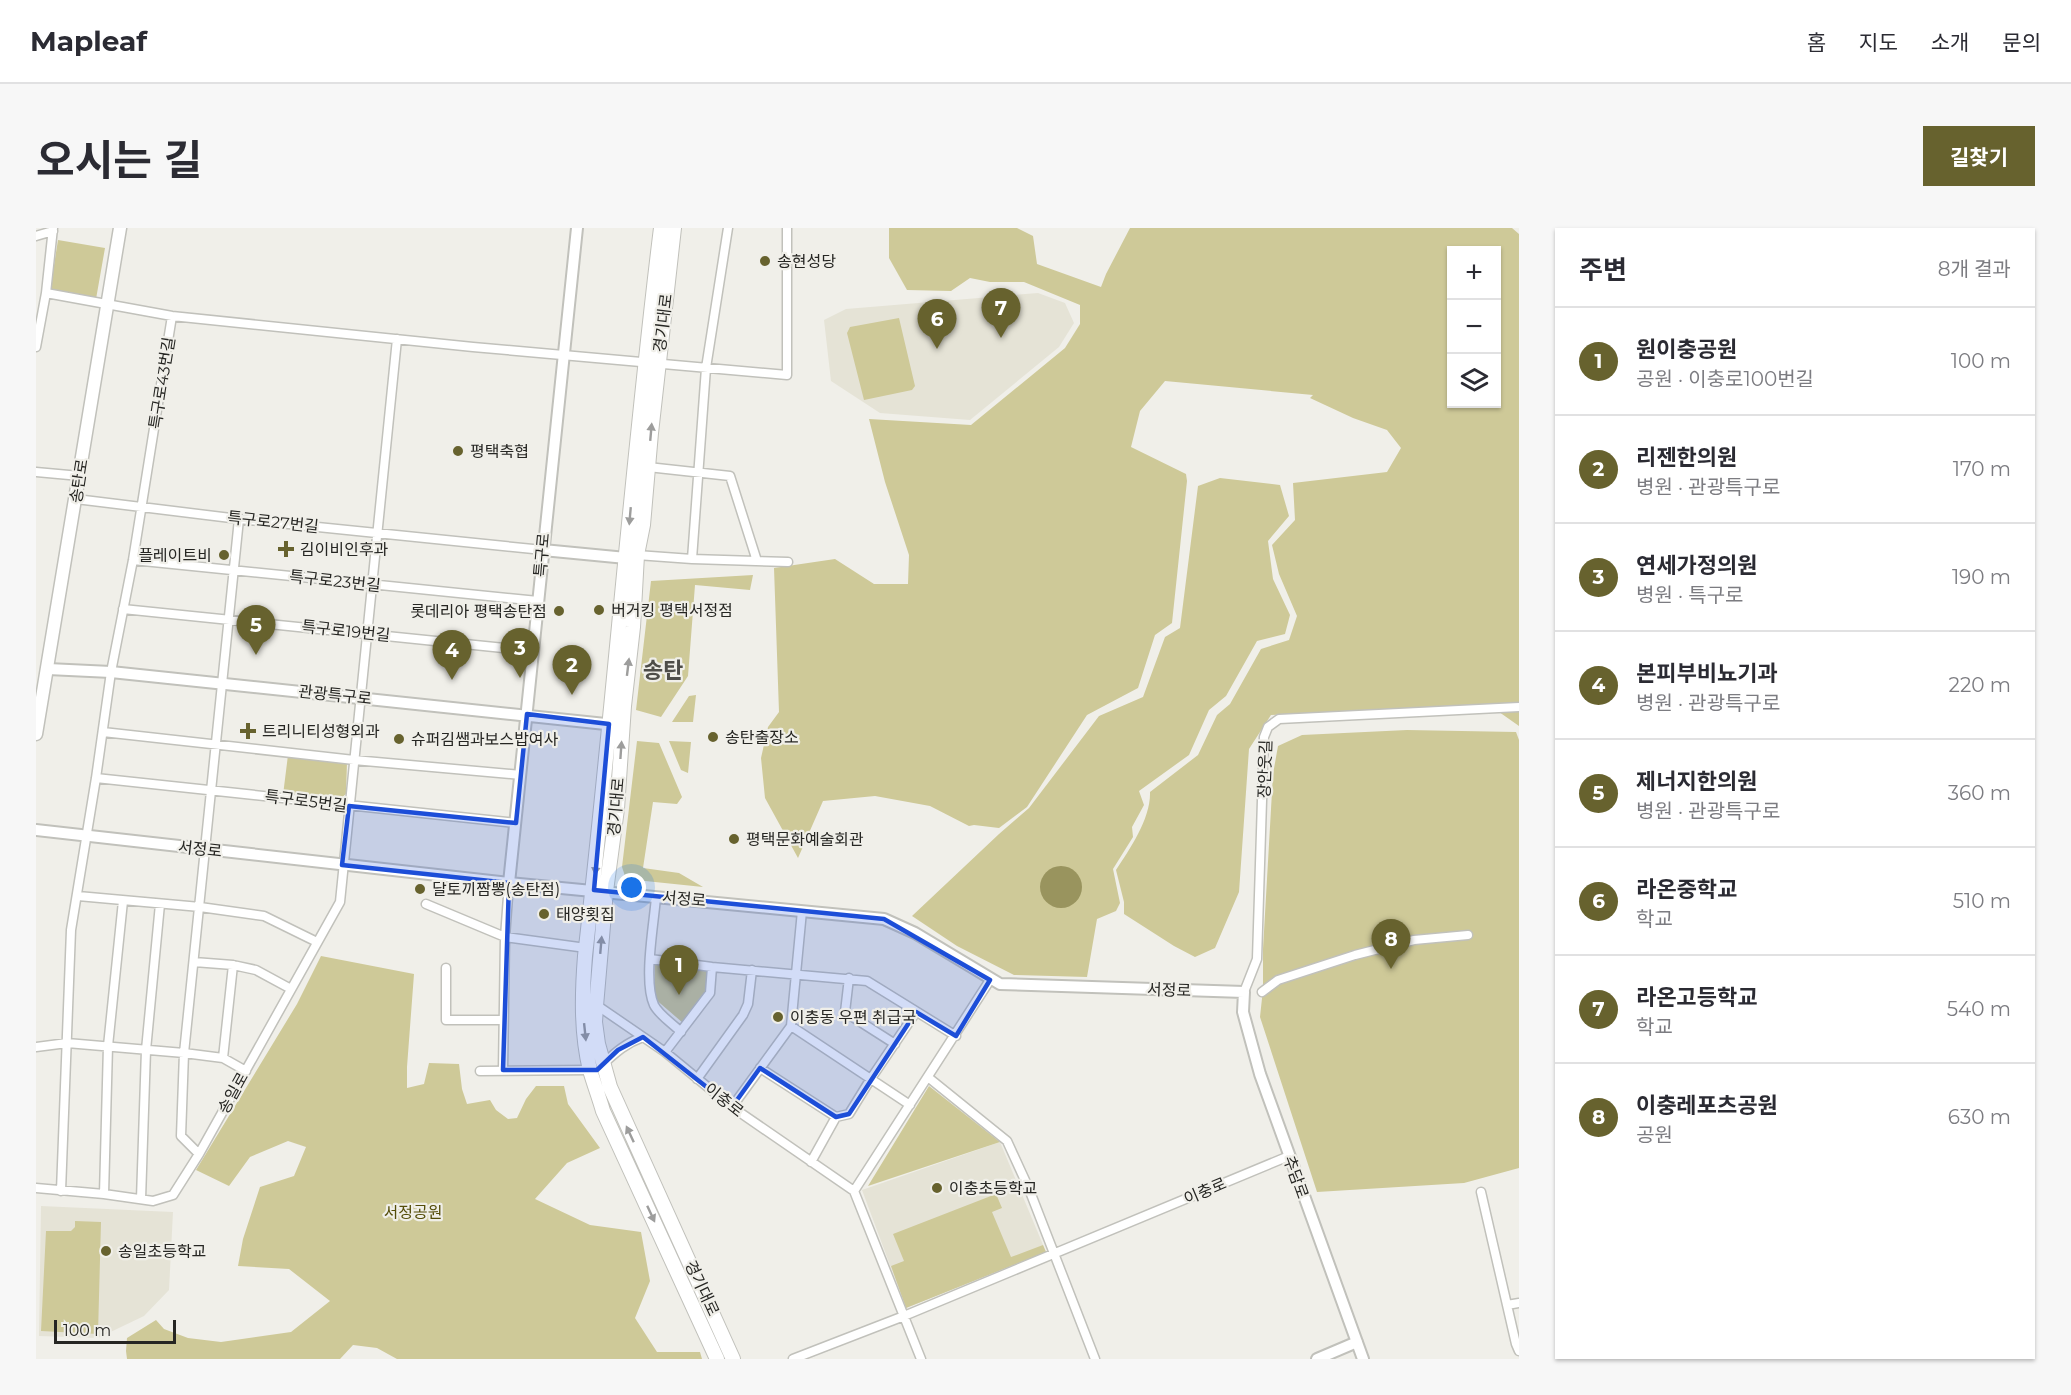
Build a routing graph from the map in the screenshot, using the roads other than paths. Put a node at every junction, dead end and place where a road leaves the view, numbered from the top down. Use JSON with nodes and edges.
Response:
{"nodes":[{"id":1,"x":120,"y":228,"type":"edge"},
{"id":2,"x":577,"y":228,"type":"edge"},
{"id":3,"x":661,"y":228,"type":"edge"},
{"id":4,"x":674,"y":228,"type":"edge"},
{"id":5,"x":728,"y":228,"type":"edge"},
{"id":6,"x":787,"y":228,"type":"edge"},
{"id":7,"x":53,"y":230,"type":"edge"},
{"id":8,"x":36,"y":236,"type":"edge"},
{"id":9,"x":46,"y":293,"type":"junction"},
{"id":10,"x":107,"y":305,"type":"junction"},
{"id":11,"x":172,"y":316,"type":"junction"},
{"id":12,"x":397,"y":339,"type":"junction"},
{"id":13,"x":36,"y":347,"type":"edge"},
{"id":14,"x":563,"y":356,"type":"junction"},
{"id":15,"x":651,"y":363,"type":"junction"},
{"id":16,"x":706,"y":368,"type":"junction"},
{"id":17,"x":648,"y":467,"type":"junction"},
{"id":18,"x":36,"y":472,"type":"edge"},
{"id":19,"x":699,"y":472,"type":"junction"},
{"id":20,"x":80,"y":476,"type":"junction"},
{"id":21,"x":76,"y":499,"type":"junction"},
{"id":22,"x":141,"y":508,"type":"junction"},
{"id":23,"x":239,"y":519,"type":"junction"},
{"id":24,"x":377,"y":532,"type":"junction"},
{"id":25,"x":543,"y":550,"type":"junction"},
{"id":26,"x":632,"y":556,"type":"junction"},
{"id":27,"x":692,"y":559,"type":"junction"},
{"id":28,"x":133,"y":560,"type":"junction"},
{"id":29,"x":757,"y":561,"type":"junction"},
{"id":30,"x":788,"y":562,"type":"dead end"},
{"id":31,"x":234,"y":570,"type":"junction"},
{"id":32,"x":371,"y":585,"type":"junction"},
{"id":33,"x":538,"y":601,"type":"junction"},
{"id":34,"x":123,"y":609,"type":"junction"},
{"id":35,"x":228,"y":619,"type":"junction"},
{"id":36,"x":366,"y":633,"type":"junction"},
{"id":37,"x":533,"y":651,"type":"junction"},
{"id":38,"x":42,"y":668,"type":"edge"},
{"id":39,"x":111,"y":672,"type":"junction"},
{"id":40,"x":222,"y":683,"type":"junction"},
{"id":41,"x":360,"y":698,"type":"junction"},
{"id":42,"x":1519,"y":707,"type":"edge"},
{"id":43,"x":527,"y":714,"type":"junction"},
{"id":44,"x":616,"y":725,"type":"junction"},
{"id":45,"x":103,"y":732,"type":"junction"},
{"id":46,"x":36,"y":734,"type":"edge"},
{"id":47,"x":216,"y":744,"type":"junction"},
{"id":48,"x":354,"y":760,"type":"junction"},
{"id":49,"x":521,"y":775,"type":"junction"},
{"id":50,"x":96,"y":778,"type":"junction"},
{"id":51,"x":211,"y":789,"type":"junction"},
{"id":52,"x":349,"y":806,"type":"junction"},
{"id":53,"x":516,"y":823,"type":"junction"},
{"id":54,"x":36,"y":830,"type":"edge"},
{"id":55,"x":86,"y":837,"type":"junction"},
{"id":56,"x":205,"y":850,"type":"junction"},
{"id":57,"x":342,"y":865,"type":"junction"},
{"id":58,"x":509,"y":883,"type":"junction"},
{"id":59,"x":599,"y":891,"type":"junction"},
{"id":60,"x":78,"y":896,"type":"junction"},
{"id":61,"x":656,"y":897,"type":"junction"},
{"id":62,"x":123,"y":901,"type":"junction"},
{"id":63,"x":160,"y":904,"type":"junction"},
{"id":64,"x":426,"y":904,"type":"dead end"},
{"id":65,"x":200,"y":907,"type":"junction"},
{"id":66,"x":802,"y":911,"type":"junction"},
{"id":67,"x":1468,"y":935,"type":"dead end"},
{"id":68,"x":506,"y":937,"type":"junction"},
{"id":69,"x":316,"y":942,"type":"junction"},
{"id":70,"x":586,"y":948,"type":"junction"},
{"id":71,"x":650,"y":959,"type":"junction"},
{"id":72,"x":194,"y":962,"type":"junction"},
{"id":73,"x":232,"y":965,"type":"junction"},
{"id":74,"x":712,"y":966,"type":"junction"},
{"id":75,"x":446,"y":968,"type":"dead end"},
{"id":76,"x":752,"y":970,"type":"junction"},
{"id":77,"x":796,"y":973,"type":"junction"},
{"id":78,"x":849,"y":978,"type":"junction"},
{"id":79,"x":990,"y":980,"type":"junction"},
{"id":80,"x":291,"y":989,"type":"junction"},
{"id":81,"x":582,"y":992,"type":"junction"},
{"id":82,"x":1244,"y":992,"type":"junction"},
{"id":83,"x":1262,"y":992,"type":"dead end"},
{"id":84,"x":596,"y":1006,"type":"junction"},
{"id":85,"x":916,"y":1012,"type":"junction"},
{"id":86,"x":503,"y":1020,"type":"junction"},
{"id":87,"x":791,"y":1026,"type":"junction"},
{"id":88,"x":681,"y":1032,"type":"junction"},
{"id":89,"x":956,"y":1036,"type":"junction"},
{"id":90,"x":643,"y":1037,"type":"junction"},
{"id":91,"x":67,"y":1043,"type":"junction"},
{"id":92,"x":895,"y":1044,"type":"junction"},
{"id":93,"x":108,"y":1046,"type":"junction"},
{"id":94,"x":36,"y":1047,"type":"edge"},
{"id":95,"x":146,"y":1050,"type":"junction"},
{"id":96,"x":665,"y":1052,"type":"junction"},
{"id":97,"x":184,"y":1053,"type":"junction"},
{"id":98,"x":223,"y":1058,"type":"junction"},
{"id":99,"x":597,"y":1067,"type":"junction"},
{"id":100,"x":760,"y":1068,"type":"junction"},
{"id":101,"x":503,"y":1070,"type":"junction"},
{"id":102,"x":246,"y":1071,"type":"junction"},
{"id":103,"x":480,"y":1071,"type":"dead end"},
{"id":104,"x":929,"y":1078,"type":"junction"},
{"id":105,"x":697,"y":1079,"type":"junction"},
{"id":106,"x":870,"y":1080,"type":"junction"},
{"id":107,"x":910,"y":1105,"type":"junction"},
{"id":108,"x":732,"y":1107,"type":"junction"},
{"id":109,"x":836,"y":1117,"type":"junction"},
{"id":110,"x":199,"y":1154,"type":"junction"},
{"id":111,"x":1289,"y":1156,"type":"junction"},
{"id":112,"x":811,"y":1162,"type":"junction"},
{"id":113,"x":36,"y":1188,"type":"edge"},
{"id":114,"x":61,"y":1191,"type":"junction"},
{"id":115,"x":854,"y":1191,"type":"junction"},
{"id":116,"x":1481,"y":1192,"type":"dead end"},
{"id":117,"x":104,"y":1194,"type":"junction"},
{"id":118,"x":141,"y":1199,"type":"junction"},
{"id":119,"x":1054,"y":1254,"type":"junction"},
{"id":120,"x":1519,"y":1303,"type":"edge"},
{"id":121,"x":1507,"y":1305,"type":"junction"},
{"id":122,"x":904,"y":1316,"type":"junction"},
{"id":123,"x":1357,"y":1342,"type":"junction"},
{"id":124,"x":1519,"y":1351,"type":"edge"},
{"id":125,"x":717,"y":1359,"type":"edge"},
{"id":126,"x":733,"y":1359,"type":"edge"},
{"id":127,"x":793,"y":1359,"type":"edge"},
{"id":128,"x":921,"y":1359,"type":"edge"},
{"id":129,"x":1095,"y":1359,"type":"edge"},
{"id":130,"x":1317,"y":1359,"type":"edge"},
{"id":131,"x":1363,"y":1359,"type":"edge"}],
"edges":[{"from":1,"to":10,"type":"main road","name":"송탄로"},
{"from":2,"to":14,"type":"street","name":"특구로"},
{"from":3,"to":15,"type":"main road","name":"경기대로"},
{"from":4,"to":15,"type":"main road","name":"경기대로"},
{"from":5,"to":16,"type":"street"},
{"from":6,"to":16,"type":"street","name":"특구로43번길"},
{"from":7,"to":8,"type":"street"},
{"from":7,"to":9,"type":"street"},
{"from":9,"to":10,"type":"street"},
{"from":9,"to":13,"type":"street"},
{"from":10,"to":11,"type":"street"},
{"from":10,"to":20,"type":"main road","name":"송탄로"},
{"from":11,"to":12,"type":"street","name":"특구로43번길"},
{"from":11,"to":22,"type":"street","name":"특구로43번길"},
{"from":12,"to":14,"type":"street","name":"특구로43번길"},
{"from":12,"to":24,"type":"street"},
{"from":14,"to":15,"type":"street","name":"특구로43번길"},
{"from":14,"to":25,"type":"street","name":"특구로"},
{"from":15,"to":16,"type":"street","name":"특구로43번길"},
{"from":17,"to":15,"type":"main road","name":"경기대로","one_way":true},
{"from":15,"to":26,"type":"main road","name":"경기대로","one_way":true},
{"from":16,"to":19,"type":"street"},
{"from":17,"to":19,"type":"street"},
{"from":17,"to":26,"type":"main road","name":"경기대로"},
{"from":18,"to":20,"type":"street"},
{"from":19,"to":27,"type":"street"},
{"from":19,"to":29,"type":"street"},
{"from":20,"to":21,"type":"main road","name":"송탄로"},
{"from":21,"to":22,"type":"street","name":"특구로27번길"},
{"from":21,"to":38,"type":"main road","name":"송탄로"},
{"from":22,"to":23,"type":"street","name":"특구로27번길"},
{"from":22,"to":28,"type":"street","name":"특구로43번길"},
{"from":23,"to":24,"type":"street","name":"특구로27번길"},
{"from":23,"to":31,"type":"street"},
{"from":24,"to":25,"type":"street","name":"특구로27번길"},
{"from":24,"to":32,"type":"street","name":"송일로"},
{"from":25,"to":26,"type":"street"},
{"from":25,"to":33,"type":"street","name":"특구로"},
{"from":26,"to":27,"type":"street"},
{"from":26,"to":44,"type":"main road","name":"경기대로"},
{"from":27,"to":29,"type":"street"},
{"from":28,"to":31,"type":"street","name":"특구로23번길"},
{"from":28,"to":34,"type":"street","name":"특구로43번길"},
{"from":29,"to":30,"type":"street"},
{"from":31,"to":32,"type":"street","name":"특구로23번길"},
{"from":31,"to":35,"type":"street"},
{"from":32,"to":33,"type":"street","name":"특구로23번길"},
{"from":32,"to":36,"type":"street","name":"송일로"},
{"from":33,"to":37,"type":"street","name":"특구로"},
{"from":34,"to":35,"type":"street","name":"특구로19번길"},
{"from":34,"to":39,"type":"street","name":"특구로43번길"},
{"from":35,"to":36,"type":"street","name":"특구로19번길"},
{"from":35,"to":40,"type":"street"},
{"from":36,"to":37,"type":"street","name":"특구로19번길"},
{"from":36,"to":41,"type":"street","name":"송일로"},
{"from":37,"to":43,"type":"street","name":"특구로"},
{"from":38,"to":39,"type":"street","name":"관광특구로"},
{"from":38,"to":46,"type":"main road","name":"송탄로"},
{"from":39,"to":40,"type":"street","name":"관광특구로"},
{"from":39,"to":45,"type":"street"},
{"from":40,"to":41,"type":"street","name":"관광특구로"},
{"from":40,"to":47,"type":"street"},
{"from":41,"to":43,"type":"street","name":"관광특구로"},
{"from":41,"to":48,"type":"street","name":"송일로"},
{"from":42,"to":82,"type":"street","name":"장안웃길"},
{"from":43,"to":44,"type":"street","name":"관광특구로"},
{"from":43,"to":49,"type":"street","name":"특구로"},
{"from":44,"to":59,"type":"main road","name":"경기대로"},
{"from":45,"to":47,"type":"street"},
{"from":45,"to":50,"type":"street"},
{"from":47,"to":48,"type":"street"},
{"from":47,"to":51,"type":"street"},
{"from":48,"to":49,"type":"street"},
{"from":48,"to":52,"type":"street","name":"송일로"},
{"from":49,"to":53,"type":"street","name":"특구로"},
{"from":50,"to":51,"type":"street","name":"특구로5번길"},
{"from":50,"to":55,"type":"street"},
{"from":51,"to":52,"type":"street","name":"특구로5번길"},
{"from":51,"to":56,"type":"street"},
{"from":52,"to":53,"type":"street","name":"특구로5번길"},
{"from":52,"to":57,"type":"street","name":"송일로"},
{"from":53,"to":58,"type":"street","name":"특구로"},
{"from":54,"to":55,"type":"street","name":"서정로"},
{"from":55,"to":56,"type":"street","name":"서정로"},
{"from":55,"to":60,"type":"street"},
{"from":56,"to":57,"type":"street","name":"서정로"},
{"from":56,"to":65,"type":"street"},
{"from":57,"to":58,"type":"street","name":"서정로"},
{"from":57,"to":69,"type":"street","name":"송일로"},
{"from":58,"to":59,"type":"street","name":"서정로"},
{"from":58,"to":68,"type":"street"},
{"from":59,"to":61,"type":"street","name":"서정로"},
{"from":59,"to":70,"type":"main road","name":"경기대로"},
{"from":84,"to":59,"type":"main road","name":"경기대로","one_way":true},
{"from":60,"to":62,"type":"street"},
{"from":60,"to":91,"type":"street"},
{"from":61,"to":66,"type":"street","name":"서정로"},
{"from":61,"to":71,"type":"street"},
{"from":62,"to":63,"type":"street"},
{"from":62,"to":93,"type":"street"},
{"from":63,"to":65,"type":"street"},
{"from":63,"to":95,"type":"street"},
{"from":64,"to":68,"type":"street"},
{"from":65,"to":69,"type":"street"},
{"from":65,"to":72,"type":"street"},
{"from":66,"to":77,"type":"street"},
{"from":66,"to":79,"type":"street","name":"서정로"},
{"from":67,"to":83,"type":"street"},
{"from":68,"to":70,"type":"street"},
{"from":68,"to":86,"type":"street"},
{"from":69,"to":80,"type":"street","name":"송일로"},
{"from":70,"to":81,"type":"main road","name":"경기대로"},
{"from":71,"to":74,"type":"street"},
{"from":71,"to":88,"type":"street"},
{"from":72,"to":73,"type":"street"},
{"from":72,"to":97,"type":"street"},
{"from":73,"to":80,"type":"street"},
{"from":73,"to":98,"type":"street"},
{"from":74,"to":76,"type":"street"},
{"from":74,"to":88,"type":"street"},
{"from":75,"to":86,"type":"street"},
{"from":76,"to":77,"type":"street"},
{"from":76,"to":105,"type":"street"},
{"from":77,"to":78,"type":"street"},
{"from":77,"to":87,"type":"street"},
{"from":78,"to":85,"type":"street"},
{"from":78,"to":92,"type":"street"},
{"from":79,"to":82,"type":"street","name":"서정로"},
{"from":79,"to":89,"type":"street"},
{"from":80,"to":102,"type":"street","name":"송일로"},
{"from":81,"to":84,"type":"street","name":"이충로"},
{"from":81,"to":99,"type":"main road","name":"경기대로","one_way":true},
{"from":82,"to":111,"type":"street","name":"추담로"},
{"from":84,"to":90,"type":"street","name":"이충로"},
{"from":84,"to":99,"type":"main road","name":"경기대로"},
{"from":85,"to":89,"type":"street"},
{"from":85,"to":92,"type":"street"},
{"from":86,"to":101,"type":"street"},
{"from":87,"to":100,"type":"street"},
{"from":87,"to":106,"type":"street"},
{"from":88,"to":96,"type":"street"},
{"from":89,"to":104,"type":"street"},
{"from":90,"to":96,"type":"street","name":"이충로"},
{"from":90,"to":99,"type":"street"},
{"from":91,"to":93,"type":"street"},
{"from":91,"to":94,"type":"street"},
{"from":91,"to":114,"type":"street"},
{"from":92,"to":106,"type":"street"},
{"from":93,"to":95,"type":"street"},
{"from":93,"to":117,"type":"street"},
{"from":95,"to":97,"type":"street"},
{"from":95,"to":118,"type":"street"},
{"from":96,"to":105,"type":"street","name":"이충로"},
{"from":97,"to":98,"type":"street"},
{"from":97,"to":110,"type":"street"},
{"from":98,"to":102,"type":"street"},
{"from":99,"to":101,"type":"street"},
{"from":99,"to":125,"type":"main road","name":"경기대로","one_way":true},
{"from":126,"to":99,"type":"main road","name":"경기대로","one_way":true},
{"from":100,"to":108,"type":"street"},
{"from":100,"to":109,"type":"street"},
{"from":101,"to":103,"type":"street"},
{"from":102,"to":110,"type":"street","name":"송일로"},
{"from":104,"to":107,"type":"street"},
{"from":104,"to":119,"type":"street"},
{"from":105,"to":108,"type":"street","name":"이충로"},
{"from":106,"to":107,"type":"street"},
{"from":106,"to":109,"type":"street"},
{"from":107,"to":115,"type":"street"},
{"from":108,"to":112,"type":"street","name":"이충로"},
{"from":109,"to":112,"type":"street"},
{"from":110,"to":118,"type":"street","name":"송일로"},
{"from":111,"to":119,"type":"street","name":"이충로"},
{"from":111,"to":123,"type":"street","name":"추담로"},
{"from":112,"to":115,"type":"street","name":"이충로"},
{"from":113,"to":114,"type":"street","name":"송일로"},
{"from":114,"to":117,"type":"street","name":"송일로"},
{"from":115,"to":122,"type":"street"},
{"from":116,"to":121,"type":"street"},
{"from":117,"to":118,"type":"street","name":"송일로"},
{"from":119,"to":122,"type":"street","name":"이충로"},
{"from":119,"to":129,"type":"street"},
{"from":120,"to":121,"type":"street"},
{"from":121,"to":124,"type":"street"},
{"from":122,"to":127,"type":"street","name":"이충로"},
{"from":122,"to":128,"type":"street"},
{"from":123,"to":130,"type":"street"},
{"from":123,"to":131,"type":"street","name":"추담로"}]}
